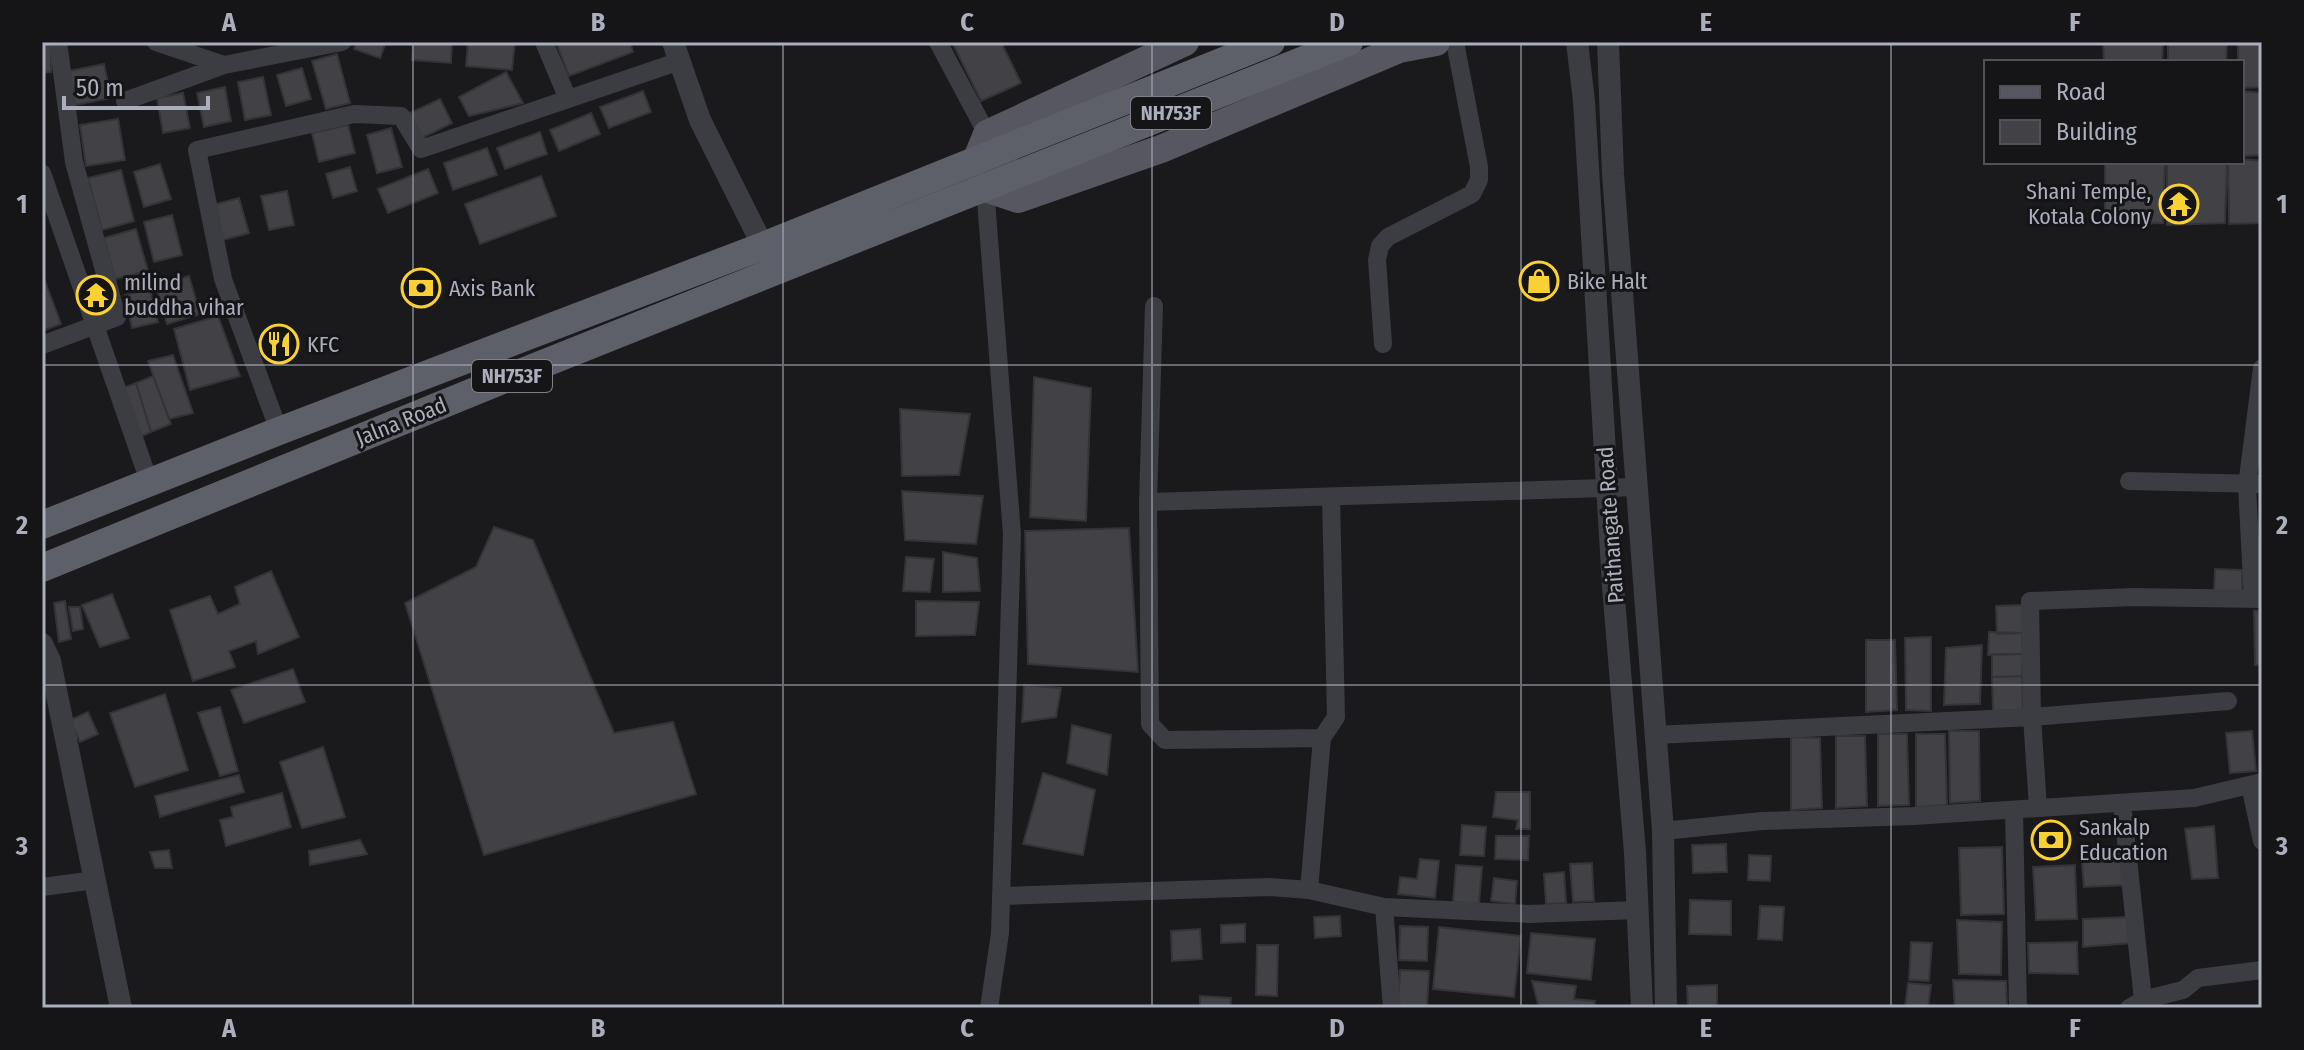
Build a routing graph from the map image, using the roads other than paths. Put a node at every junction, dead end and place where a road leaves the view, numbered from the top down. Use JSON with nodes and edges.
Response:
{"nodes":[{"id":1,"x":58,"y":42,"type":"edge"},
{"id":2,"x":156,"y":42,"type":"edge"},
{"id":3,"x":342,"y":42,"type":"edge"},
{"id":4,"x":544,"y":42,"type":"edge"},
{"id":5,"x":938,"y":42,"type":"edge"},
{"id":6,"x":1185,"y":42,"type":"edge"},
{"id":7,"x":1271,"y":42,"type":"edge"},
{"id":8,"x":1349,"y":42,"type":"edge"},
{"id":9,"x":1436,"y":42,"type":"edge"},
{"id":10,"x":1455,"y":42,"type":"edge"},
{"id":11,"x":1577,"y":42,"type":"edge"},
{"id":12,"x":1608,"y":42,"type":"edge"},
{"id":13,"x":677,"y":52,"type":"edge"},
{"id":14,"x":224,"y":65,"type":"junction"},
{"id":15,"x":568,"y":99,"type":"junction"},
{"id":16,"x":125,"y":101,"type":"dead end"},
{"id":17,"x":987,"y":134,"type":"junction"},
{"id":18,"x":42,"y":173,"type":"edge"},
{"id":19,"x":980,"y":175,"type":"junction"},
{"id":20,"x":763,"y":246,"type":"junction"},
{"id":21,"x":1154,"y":306,"type":"dead end"},
{"id":22,"x":94,"y":326,"type":"junction"},
{"id":23,"x":1383,"y":344,"type":"dead end"},
{"id":24,"x":42,"y":345,"type":"edge"},
{"id":25,"x":2262,"y":368,"type":"edge"},
{"id":26,"x":279,"y":431,"type":"junction"},
{"id":27,"x":2129,"y":481,"type":"dead end"},
{"id":28,"x":150,"y":484,"type":"junction"},
{"id":29,"x":2254,"y":485,"type":"edge"},
{"id":30,"x":1636,"y":487,"type":"junction"},
{"id":31,"x":1607,"y":488,"type":"junction"},
{"id":32,"x":1331,"y":497,"type":"junction"},
{"id":33,"x":1148,"y":502,"type":"junction"},
{"id":34,"x":42,"y":525,"type":"edge"},
{"id":35,"x":42,"y":568,"type":"edge"},
{"id":36,"x":2257,"y":599,"type":"edge"},
{"id":37,"x":42,"y":644,"type":"edge"},
{"id":38,"x":2228,"y":701,"type":"dead end"},
{"id":39,"x":2032,"y":717,"type":"junction"},
{"id":40,"x":1655,"y":735,"type":"junction"},
{"id":41,"x":1322,"y":738,"type":"junction"},
{"id":42,"x":2256,"y":783,"type":"edge"},
{"id":43,"x":2122,"y":803,"type":"junction"},
{"id":44,"x":2038,"y":808,"type":"junction"},
{"id":45,"x":2014,"y":810,"type":"junction"},
{"id":46,"x":1663,"y":831,"type":"junction"},
{"id":47,"x":2262,"y":841,"type":"edge"},
{"id":48,"x":95,"y":880,"type":"junction"},
{"id":49,"x":42,"y":887,"type":"edge"},
{"id":50,"x":1309,"y":890,"type":"junction"},
{"id":51,"x":1001,"y":896,"type":"junction"},
{"id":52,"x":1384,"y":907,"type":"junction"},
{"id":53,"x":1638,"y":910,"type":"junction"},
{"id":54,"x":2262,"y":970,"type":"edge"},
{"id":55,"x":2139,"y":1005,"type":"edge"},
{"id":56,"x":121,"y":1008,"type":"edge"},
{"id":57,"x":989,"y":1008,"type":"edge"},
{"id":58,"x":1392,"y":1008,"type":"edge"},
{"id":59,"x":1642,"y":1008,"type":"edge"},
{"id":60,"x":1666,"y":1008,"type":"edge"},
{"id":61,"x":2018,"y":1008,"type":"edge"}],
"edges":[{"from":1,"to":22,"type":"street"},
{"from":2,"to":14,"type":"street"},
{"from":3,"to":14,"type":"street"},
{"from":4,"to":15,"type":"street"},
{"from":5,"to":17,"type":"street"},
{"from":6,"to":17,"type":"main road"},
{"from":7,"to":19,"type":"highway","number":"NH753F"},
{"from":8,"to":19,"type":"highway","number":"NH753F"},
{"from":9,"to":19,"type":"main road"},
{"from":10,"to":23,"type":"street"},
{"from":11,"to":31,"type":"street","name":"Paithangate Road"},
{"from":12,"to":30,"type":"street","name":"Paithangate Road"},
{"from":13,"to":15,"type":"street"},
{"from":13,"to":20,"type":"street"},
{"from":14,"to":16,"type":"street"},
{"from":15,"to":26,"type":"street"},
{"from":17,"to":19,"type":"main road"},
{"from":18,"to":22,"type":"street"},
{"from":19,"to":20,"type":"highway","name":"Jalna Road","number":"NH753F"},
{"from":19,"to":35,"type":"highway","name":"Jalna Road","number":"NH753F"},
{"from":19,"to":51,"type":"street"},
{"from":20,"to":26,"type":"highway","name":"Jalna Road","number":"NH753F"},
{"from":21,"to":33,"type":"street"},
{"from":22,"to":24,"type":"street"},
{"from":22,"to":28,"type":"street"},
{"from":25,"to":29,"type":"street"},
{"from":26,"to":28,"type":"highway","name":"Jalna Road","number":"NH753F"},
{"from":27,"to":29,"type":"street"},
{"from":28,"to":34,"type":"highway","name":"Jalna Road","number":"NH753F"},
{"from":29,"to":36,"type":"street"},
{"from":30,"to":31,"type":"street"},
{"from":30,"to":40,"type":"street","name":"Paithangate Road"},
{"from":31,"to":32,"type":"street"},
{"from":31,"to":53,"type":"street","name":"Paithangate Road"},
{"from":32,"to":33,"type":"street"},
{"from":32,"to":41,"type":"street"},
{"from":33,"to":41,"type":"street"},
{"from":36,"to":39,"type":"street"},
{"from":37,"to":48,"type":"street"},
{"from":38,"to":39,"type":"street"},
{"from":39,"to":40,"type":"street"},
{"from":39,"to":44,"type":"street"},
{"from":40,"to":46,"type":"street","name":"Paithangate Road"},
{"from":41,"to":50,"type":"street"},
{"from":42,"to":43,"type":"street"},
{"from":42,"to":47,"type":"street"},
{"from":43,"to":44,"type":"street"},
{"from":43,"to":55,"type":"street"},
{"from":44,"to":45,"type":"street"},
{"from":45,"to":46,"type":"street"},
{"from":45,"to":61,"type":"street"},
{"from":46,"to":60,"type":"street","name":"Paithangate Road"},
{"from":48,"to":49,"type":"street"},
{"from":48,"to":56,"type":"street"},
{"from":50,"to":51,"type":"street"},
{"from":50,"to":52,"type":"street"},
{"from":51,"to":57,"type":"street"},
{"from":52,"to":53,"type":"street"},
{"from":52,"to":58,"type":"street"},
{"from":53,"to":59,"type":"street","name":"Paithangate Road"},
{"from":54,"to":55,"type":"street"}]}
